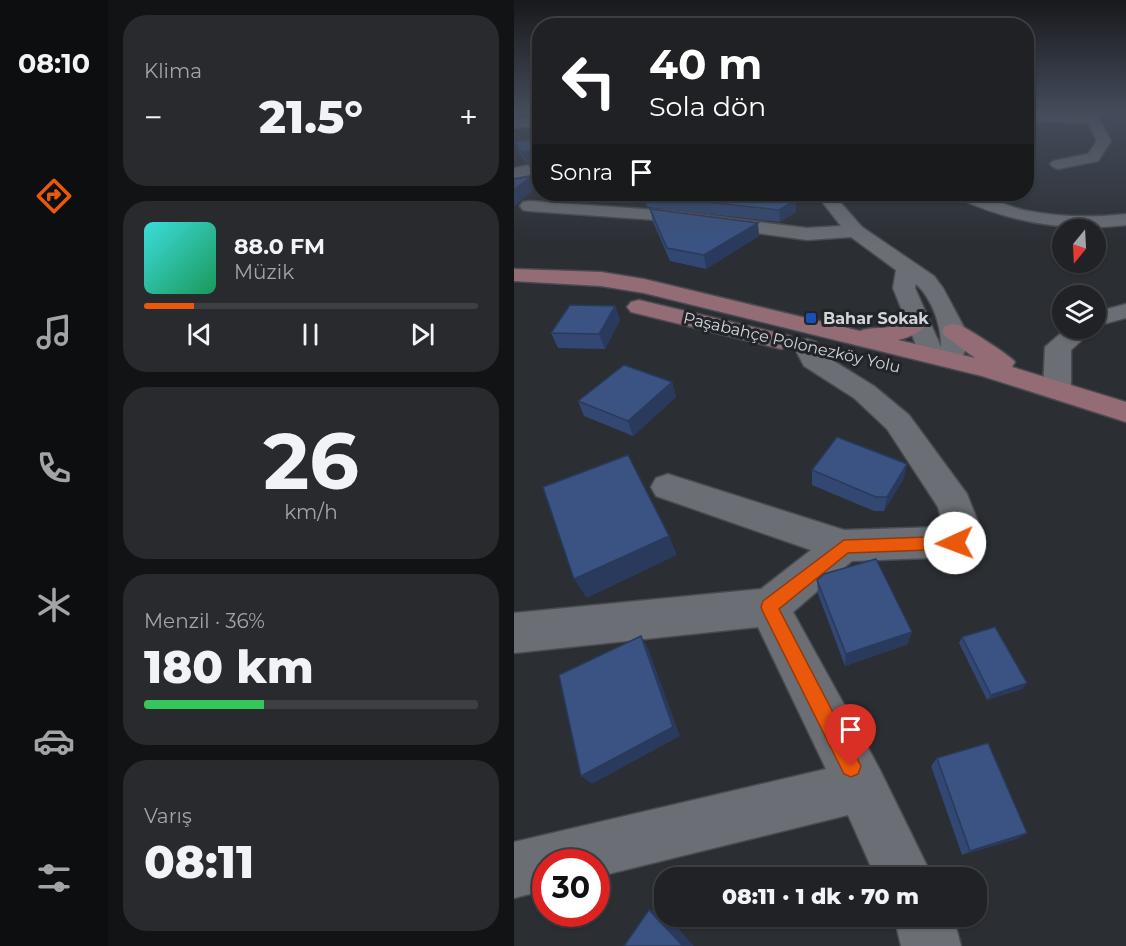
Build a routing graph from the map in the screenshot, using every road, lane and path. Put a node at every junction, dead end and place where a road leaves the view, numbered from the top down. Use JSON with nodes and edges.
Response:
{"nodes":[{"id":1,"x":1094,"y":157,"type":"edge"},
{"id":2,"x":1058,"y":164,"type":"dead end"},
{"id":3,"x":532,"y":170,"type":"edge"},
{"id":4,"x":514,"y":173,"type":"edge"},
{"id":5,"x":830,"y":201,"type":"edge"},
{"id":6,"x":977,"y":201,"type":"edge"},
{"id":7,"x":529,"y":206,"type":"dead end"},
{"id":8,"x":1126,"y":219,"type":"edge"},
{"id":9,"x":855,"y":231,"type":"junction"},
{"id":10,"x":907,"y":268,"type":"junction"},
{"id":11,"x":522,"y":276,"type":"edge"},
{"id":12,"x":1126,"y":311,"type":"edge"},
{"id":13,"x":1106,"y":316,"type":"edge"},
{"id":14,"x":917,"y":321,"type":"junction"},
{"id":15,"x":717,"y":326,"type":"junction"},
{"id":16,"x":954,"y":331,"type":"junction"},
{"id":17,"x":852,"y":335,"type":"junction"},
{"id":18,"x":1069,"y":339,"type":"edge"},
{"id":19,"x":808,"y":347,"type":"junction"},
{"id":20,"x":940,"y":363,"type":"junction"},
{"id":21,"x":1057,"y":390,"type":"junction"},
{"id":22,"x":1126,"y":412,"type":"edge"},
{"id":23,"x":668,"y":487,"type":"dead end"},
{"id":24,"x":844,"y":546,"type":"junction"},
{"id":25,"x":769,"y":607,"type":"junction"},
{"id":26,"x":514,"y":633,"type":"edge"},
{"id":27,"x":861,"y":786,"type":"junction"},
{"id":28,"x":900,"y":867,"type":"edge"},
{"id":29,"x":514,"y":870,"type":"edge"},
{"id":30,"x":928,"y":927,"type":"edge"},
{"id":31,"x":931,"y":946,"type":"edge"}],
"edges":[{"from":1,"to":2,"type":"street"},
{"from":3,"to":4,"type":"street"},
{"from":5,"to":9,"type":"street"},
{"from":6,"to":8,"type":"street"},
{"from":7,"to":9,"type":"street"},
{"from":9,"to":10,"type":"street"},
{"from":10,"to":14,"type":"street"},
{"from":10,"to":16,"type":"street"},
{"from":11,"to":15,"type":"main road","name":"Paşabahçe Polonezköy Yolu"},
{"from":11,"to":17,"type":"main road","name":"Paşabahçe Polonezköy Yolu"},
{"from":12,"to":13,"type":"street"},
{"from":14,"to":17,"type":"main road"},
{"from":14,"to":20,"type":"street"},
{"from":15,"to":19,"type":"main road","name":"Paşabahçe Polonezköy Yolu"},
{"from":15,"to":20,"type":"main road"},
{"from":16,"to":20,"type":"street"},
{"from":16,"to":21,"type":"main road"},
{"from":17,"to":20,"type":"main road","name":"Paşabahçe Polonezköy Yolu"},
{"from":18,"to":21,"type":"street"},
{"from":19,"to":20,"type":"main road","name":"Paşabahçe Polonezköy Yolu"},
{"from":19,"to":24,"type":"street"},
{"from":20,"to":21,"type":"main road","name":"Paşabahçe Polonezköy Yolu"},
{"from":21,"to":22,"type":"main road","name":"Paşabahçe Polonezköy Yolu"},
{"from":23,"to":24,"type":"street"},
{"from":24,"to":25,"type":"street"},
{"from":25,"to":26,"type":"street"},
{"from":25,"to":27,"type":"street"},
{"from":27,"to":28,"type":"street"},
{"from":27,"to":29,"type":"street"},
{"from":30,"to":31,"type":"street"}]}
